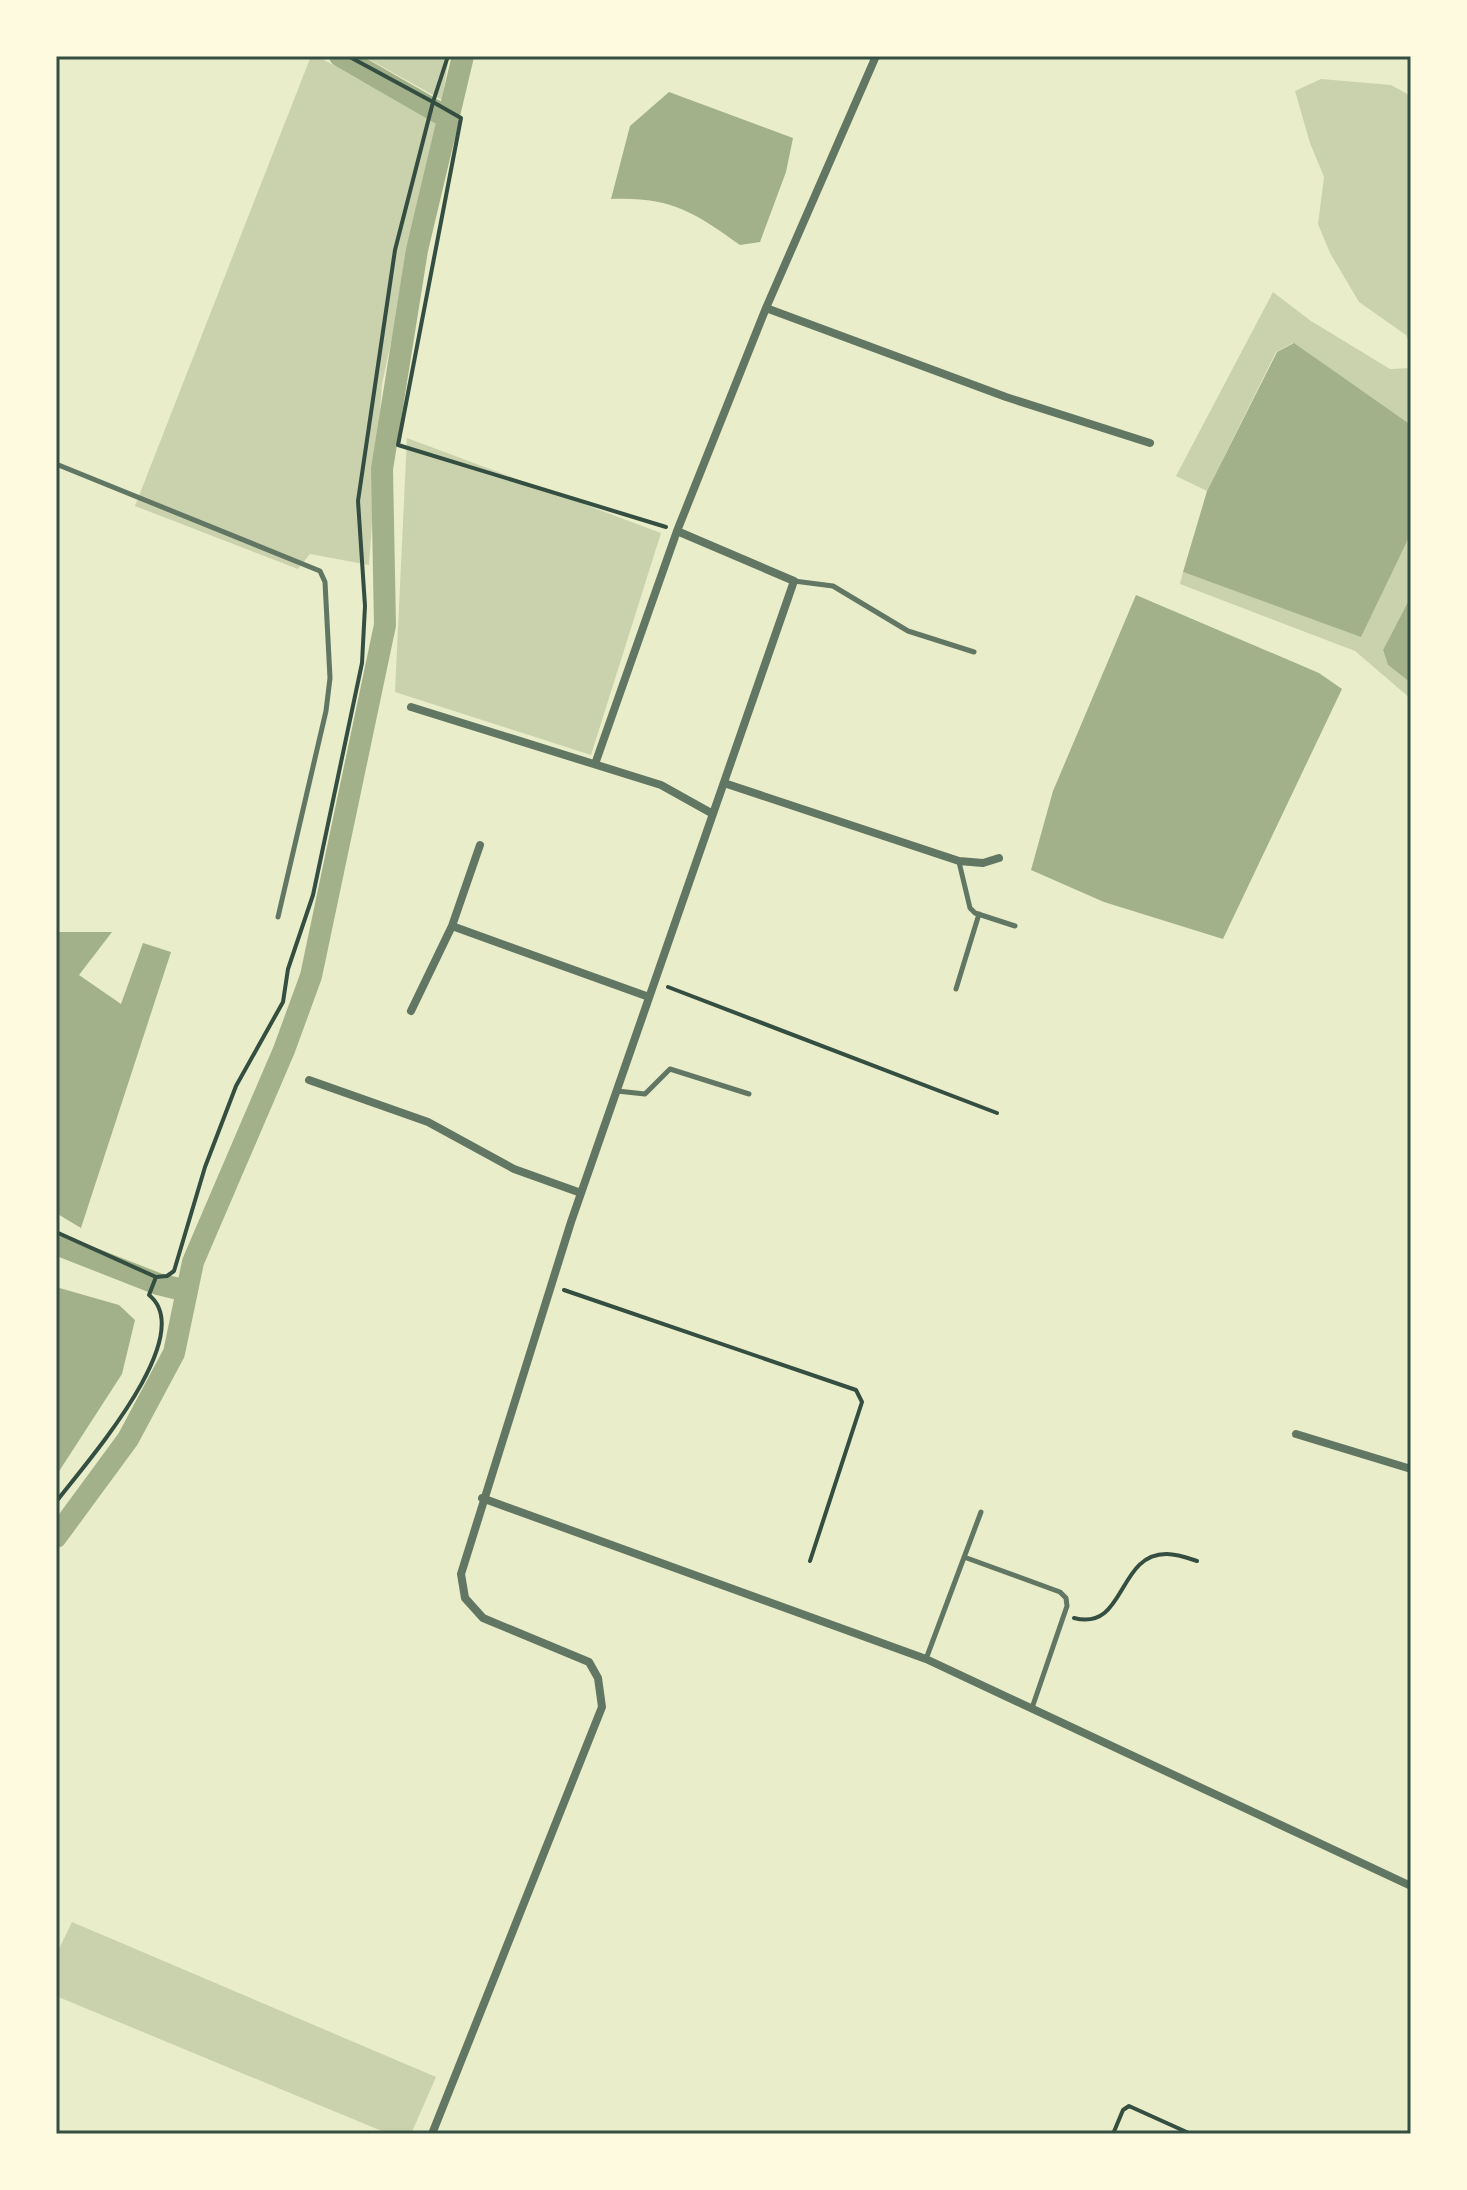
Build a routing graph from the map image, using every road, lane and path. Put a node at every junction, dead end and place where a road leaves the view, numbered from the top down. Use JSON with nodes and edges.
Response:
{"nodes":[{"id":1,"x":448,"y":56,"type":"edge"},
{"id":2,"x":876,"y":56,"type":"edge"},
{"id":3,"x":766,"y":308,"type":"junction"},
{"id":4,"x":1150,"y":443,"type":"dead end"},
{"id":5,"x":56,"y":464,"type":"edge"},
{"id":6,"x":677,"y":531,"type":"junction"},
{"id":7,"x":794,"y":581,"type":"junction"},
{"id":8,"x":974,"y":652,"type":"dead end"},
{"id":9,"x":411,"y":707,"type":"dead end"},
{"id":10,"x":595,"y":764,"type":"junction"},
{"id":11,"x":724,"y":783,"type":"junction"},
{"id":12,"x":713,"y":814,"type":"junction"},
{"id":13,"x":480,"y":845,"type":"dead end"},
{"id":14,"x":999,"y":858,"type":"dead end"},
{"id":15,"x":959,"y":861,"type":"junction"},
{"id":16,"x":979,"y":914,"type":"junction"},
{"id":17,"x":278,"y":917,"type":"dead end"},
{"id":18,"x":452,"y":926,"type":"junction"},
{"id":19,"x":1015,"y":926,"type":"dead end"},
{"id":20,"x":654,"y":982,"type":"junction"},
{"id":21,"x":956,"y":989,"type":"dead end"},
{"id":22,"x":649,"y":997,"type":"junction"},
{"id":23,"x":411,"y":1011,"type":"dead end"},
{"id":24,"x":309,"y":1080,"type":"dead end"},
{"id":25,"x":616,"y":1091,"type":"junction"},
{"id":26,"x":749,"y":1094,"type":"dead end"},
{"id":27,"x":997,"y":1113,"type":"dead end"},
{"id":28,"x":581,"y":1193,"type":"junction"},
{"id":29,"x":156,"y":1277,"type":"dead end"},
{"id":30,"x":551,"y":1285,"type":"junction"},
{"id":31,"x":1296,"y":1434,"type":"dead end"},
{"id":32,"x":1411,"y":1469,"type":"edge"},
{"id":33,"x":482,"y":1498,"type":"junction"},
{"id":34,"x":56,"y":1502,"type":"edge"},
{"id":35,"x":981,"y":1512,"type":"dead end"},
{"id":36,"x":964,"y":1557,"type":"junction"},
{"id":37,"x":810,"y":1561,"type":"dead end"},
{"id":38,"x":1197,"y":1561,"type":"dead end"},
{"id":39,"x":1064,"y":1616,"type":"junction"},
{"id":40,"x":926,"y":1659,"type":"junction"},
{"id":41,"x":1032,"y":1709,"type":"junction"},
{"id":42,"x":1411,"y":1886,"type":"edge"},
{"id":43,"x":432,"y":2134,"type":"edge"},
{"id":44,"x":1113,"y":2134,"type":"edge"},
{"id":45,"x":1191,"y":2134,"type":"edge"}],
"edges":[{"from":1,"to":6,"type":"path"},
{"from":2,"to":3,"type":"street"},
{"from":3,"to":4,"type":"street"},
{"from":3,"to":6,"type":"street"},
{"from":5,"to":17,"type":"lane"},
{"from":6,"to":7,"type":"street"},
{"from":6,"to":10,"type":"street"},
{"from":7,"to":8,"type":"lane"},
{"from":7,"to":11,"type":"street"},
{"from":9,"to":10,"type":"street"},
{"from":10,"to":12,"type":"street"},
{"from":11,"to":12,"type":"street"},
{"from":11,"to":15,"type":"street"},
{"from":12,"to":20,"type":"street"},
{"from":13,"to":18,"type":"street"},
{"from":14,"to":15,"type":"street"},
{"from":15,"to":16,"type":"lane"},
{"from":16,"to":19,"type":"lane"},
{"from":16,"to":21,"type":"lane"},
{"from":18,"to":22,"type":"street"},
{"from":18,"to":23,"type":"street"},
{"from":20,"to":22,"type":"street"},
{"from":20,"to":27,"type":"path"},
{"from":22,"to":25,"type":"street"},
{"from":24,"to":28,"type":"street"},
{"from":25,"to":26,"type":"lane"},
{"from":25,"to":28,"type":"street"},
{"from":28,"to":30,"type":"street"},
{"from":29,"to":34,"type":"path"},
{"from":30,"to":33,"type":"street"},
{"from":30,"to":37,"type":"path"},
{"from":31,"to":32,"type":"street"},
{"from":33,"to":40,"type":"street"},
{"from":33,"to":43,"type":"street"},
{"from":35,"to":36,"type":"lane"},
{"from":36,"to":39,"type":"lane"},
{"from":36,"to":40,"type":"lane"},
{"from":38,"to":39,"type":"path"},
{"from":39,"to":41,"type":"lane"},
{"from":40,"to":41,"type":"street"},
{"from":41,"to":42,"type":"street"},
{"from":44,"to":45,"type":"path"}]}
